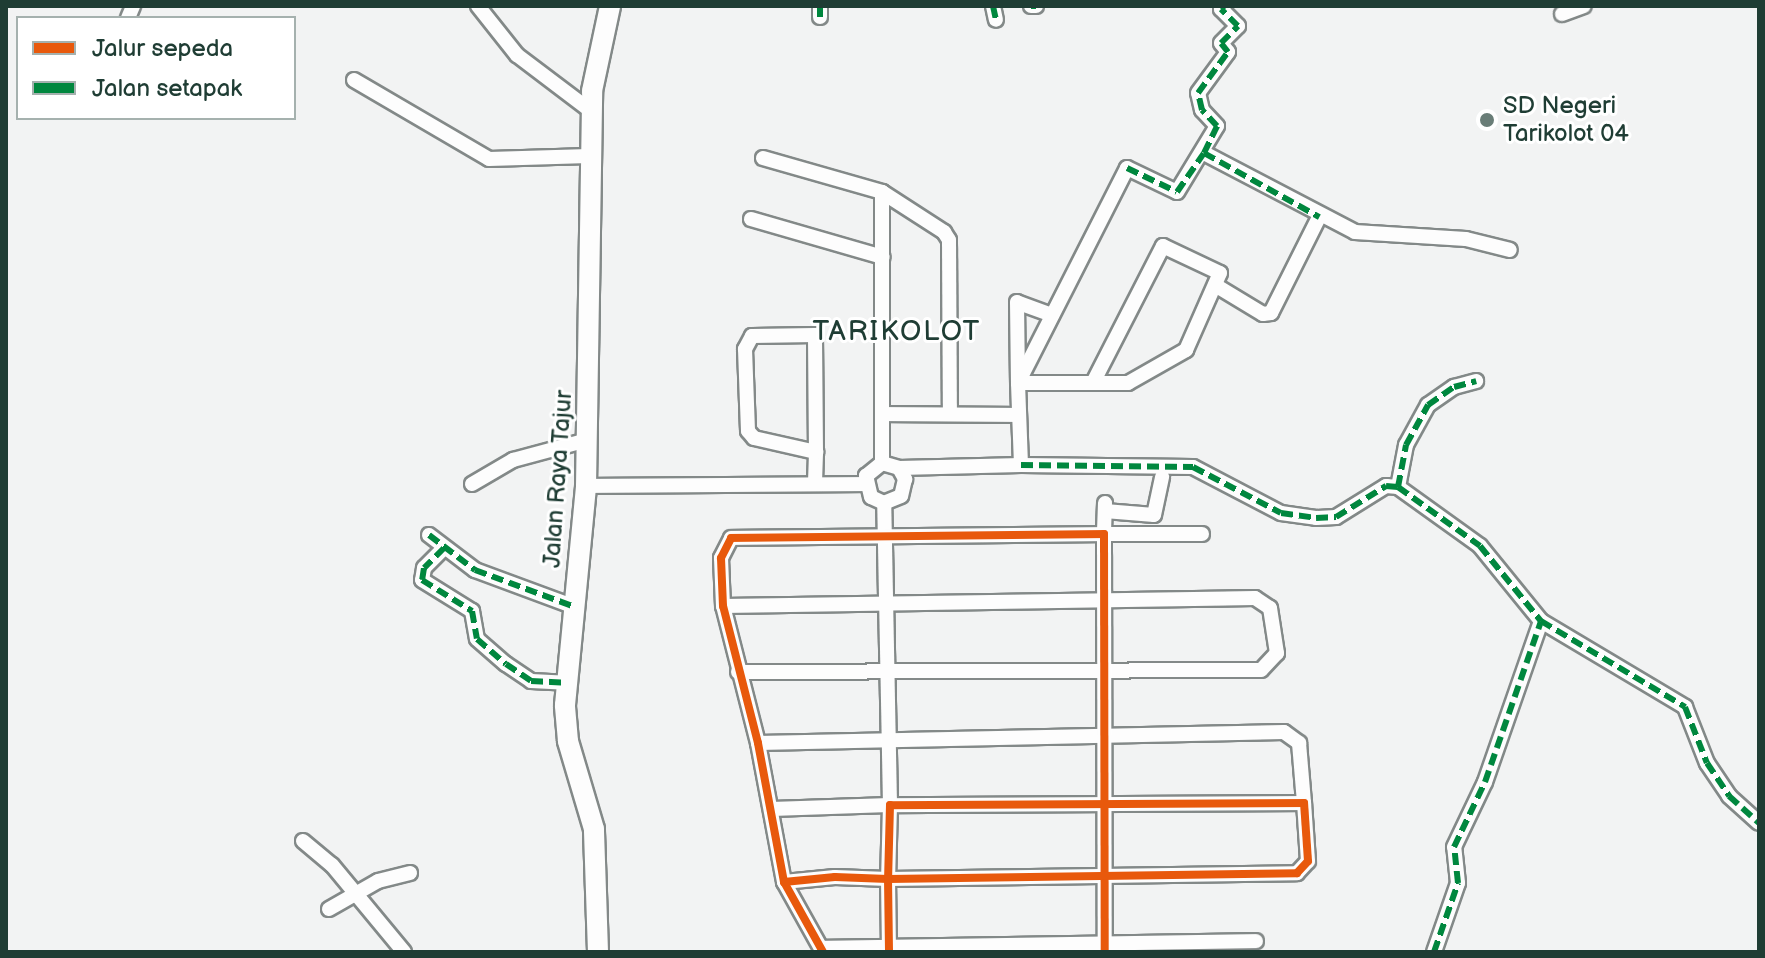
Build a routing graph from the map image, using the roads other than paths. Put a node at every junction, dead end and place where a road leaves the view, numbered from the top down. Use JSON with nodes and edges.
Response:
{"nodes":[{"id":1,"x":478,"y":6,"type":"edge"},
{"id":2,"x":610,"y":6,"type":"edge"},
{"id":3,"x":1224,"y":6,"type":"edge"},
{"id":4,"x":1584,"y":6,"type":"edge"},
{"id":5,"x":1562,"y":14,"type":"dead end"},
{"id":6,"x":354,"y":80,"type":"dead end"},
{"id":7,"x":591,"y":111,"type":"junction"},
{"id":8,"x":1204,"y":153,"type":"junction"},
{"id":9,"x":589,"y":156,"type":"junction"},
{"id":10,"x":763,"y":158,"type":"dead end"},
{"id":11,"x":882,"y":192,"type":"junction"},
{"id":12,"x":1319,"y":217,"type":"junction"},
{"id":13,"x":751,"y":219,"type":"dead end"},
{"id":14,"x":1510,"y":250,"type":"dead end"},
{"id":15,"x":883,"y":257,"type":"junction"},
{"id":16,"x":1215,"y":285,"type":"junction"},
{"id":17,"x":1052,"y":315,"type":"junction"},
{"id":18,"x":1094,"y":381,"type":"junction"},
{"id":19,"x":1476,"y":381,"type":"dead end"},
{"id":20,"x":1018,"y":383,"type":"junction"},
{"id":21,"x":950,"y":413,"type":"junction"},
{"id":22,"x":883,"y":414,"type":"junction"},
{"id":23,"x":1019,"y":415,"type":"junction"},
{"id":24,"x":587,"y":440,"type":"junction"},
{"id":25,"x":816,"y":452,"type":"junction"},
{"id":26,"x":882,"y":463,"type":"junction"},
{"id":27,"x":1021,"y":465,"type":"junction"},
{"id":28,"x":899,"y":468,"type":"junction"},
{"id":29,"x":1162,"y":477,"type":"dead end"},
{"id":30,"x":815,"y":482,"type":"junction"},
{"id":31,"x":472,"y":484,"type":"dead end"},
{"id":32,"x":865,"y":484,"type":"junction"},
{"id":33,"x":586,"y":486,"type":"junction"},
{"id":34,"x":1398,"y":487,"type":"junction"},
{"id":35,"x":884,"y":503,"type":"junction"},
{"id":36,"x":1104,"y":534,"type":"junction"},
{"id":37,"x":1202,"y":534,"type":"dead end"},
{"id":38,"x":429,"y":535,"type":"dead end"},
{"id":39,"x":884,"y":535,"type":"junction"},
{"id":40,"x":444,"y":548,"type":"junction"},
{"id":41,"x":1104,"y":602,"type":"junction"},
{"id":42,"x":887,"y":604,"type":"junction"},
{"id":43,"x":723,"y":606,"type":"junction"},
{"id":44,"x":575,"y":607,"type":"junction"},
{"id":45,"x":1541,"y":621,"type":"junction"},
{"id":46,"x":888,"y":670,"type":"junction"},
{"id":47,"x":1105,"y":670,"type":"junction"},
{"id":48,"x":738,"y":672,"type":"junction"},
{"id":49,"x":566,"y":683,"type":"junction"},
{"id":50,"x":1106,"y":739,"type":"junction"},
{"id":51,"x":891,"y":741,"type":"junction"},
{"id":52,"x":758,"y":743,"type":"junction"},
{"id":53,"x":1304,"y":803,"type":"junction"},
{"id":54,"x":890,"y":805,"type":"junction"},
{"id":55,"x":1104,"y":807,"type":"junction"},
{"id":56,"x":771,"y":809,"type":"junction"},
{"id":57,"x":1759,"y":823,"type":"edge"},
{"id":58,"x":303,"y":841,"type":"dead end"},
{"id":59,"x":410,"y":873,"type":"dead end"},
{"id":60,"x":1104,"y":873,"type":"junction"},
{"id":61,"x":888,"y":879,"type":"junction"},
{"id":62,"x":784,"y":882,"type":"junction"},
{"id":63,"x":354,"y":891,"type":"junction"},
{"id":64,"x":329,"y":909,"type":"dead end"},
{"id":65,"x":1256,"y":941,"type":"dead end"},
{"id":66,"x":1039,"y":948,"type":"edge"},
{"id":67,"x":1105,"y":948,"type":"edge"},
{"id":68,"x":889,"y":949,"type":"edge"},
{"id":69,"x":966,"y":949,"type":"edge"},
{"id":70,"x":1166,"y":949,"type":"edge"},
{"id":71,"x":822,"y":950,"type":"edge"},
{"id":72,"x":404,"y":952,"type":"edge"},
{"id":73,"x":598,"y":952,"type":"edge"},
{"id":74,"x":1434,"y":952,"type":"edge"}],
"edges":[{"from":1,"to":7,"type":"street"},
{"from":2,"to":7,"type":"main road","name":"Jalan Raya Tajur"},
{"from":3,"to":8,"type":"street"},
{"from":4,"to":5,"type":"street"},
{"from":6,"to":9,"type":"street"},
{"from":7,"to":9,"type":"main road","name":"Jalan Raya Tajur"},
{"from":8,"to":12,"type":"street"},
{"from":8,"to":17,"type":"street"},
{"from":9,"to":24,"type":"main road","name":"Jalan Raya Tajur"},
{"from":10,"to":11,"type":"street"},
{"from":11,"to":15,"type":"street"},
{"from":11,"to":21,"type":"street"},
{"from":12,"to":14,"type":"street"},
{"from":12,"to":16,"type":"street"},
{"from":13,"to":15,"type":"street"},
{"from":15,"to":22,"type":"street"},
{"from":16,"to":18,"type":"street"},
{"from":16,"to":18,"type":"street"},
{"from":17,"to":20,"type":"street"},
{"from":17,"to":20,"type":"street"},
{"from":18,"to":20,"type":"street"},
{"from":19,"to":34,"type":"street"},
{"from":20,"to":23,"type":"street"},
{"from":21,"to":22,"type":"street"},
{"from":21,"to":23,"type":"street"},
{"from":22,"to":26,"type":"street"},
{"from":23,"to":27,"type":"street"},
{"from":24,"to":31,"type":"street"},
{"from":24,"to":33,"type":"main road","name":"Jalan Raya Tajur"},
{"from":25,"to":25,"type":"street"},
{"from":25,"to":30,"type":"street"},
{"from":26,"to":28,"type":"street"},
{"from":26,"to":32,"type":"street"},
{"from":27,"to":28,"type":"street"},
{"from":27,"to":34,"type":"street"},
{"from":28,"to":35,"type":"street"},
{"from":29,"to":36,"type":"street"},
{"from":30,"to":32,"type":"street"},
{"from":30,"to":33,"type":"street"},
{"from":32,"to":35,"type":"street"},
{"from":33,"to":44,"type":"main road","name":"Jalan Raya Tajur"},
{"from":34,"to":45,"type":"street"},
{"from":35,"to":39,"type":"street"},
{"from":36,"to":37,"type":"street"},
{"from":36,"to":39,"type":"street"},
{"from":36,"to":41,"type":"street"},
{"from":38,"to":40,"type":"street"},
{"from":39,"to":42,"type":"street"},
{"from":39,"to":43,"type":"street"},
{"from":40,"to":44,"type":"street"},
{"from":40,"to":49,"type":"street"},
{"from":41,"to":42,"type":"street"},
{"from":41,"to":47,"type":"street"},
{"from":41,"to":47,"type":"street"},
{"from":42,"to":43,"type":"street"},
{"from":42,"to":46,"type":"street"},
{"from":43,"to":48,"type":"street"},
{"from":44,"to":49,"type":"main road","name":"Jalan Raya Tajur"},
{"from":45,"to":57,"type":"street"},
{"from":45,"to":74,"type":"street"},
{"from":46,"to":47,"type":"street"},
{"from":46,"to":48,"type":"street"},
{"from":46,"to":51,"type":"street"},
{"from":47,"to":50,"type":"street"},
{"from":48,"to":52,"type":"street"},
{"from":49,"to":73,"type":"main road","name":"Jalan Raya Tajur"},
{"from":50,"to":51,"type":"street"},
{"from":50,"to":53,"type":"street"},
{"from":50,"to":55,"type":"street"},
{"from":51,"to":52,"type":"street"},
{"from":51,"to":54,"type":"street"},
{"from":52,"to":56,"type":"street"},
{"from":53,"to":55,"type":"street"},
{"from":53,"to":60,"type":"street"},
{"from":54,"to":55,"type":"street"},
{"from":54,"to":56,"type":"street"},
{"from":54,"to":61,"type":"street"},
{"from":55,"to":60,"type":"street"},
{"from":56,"to":62,"type":"street"},
{"from":58,"to":63,"type":"street"},
{"from":59,"to":63,"type":"street"},
{"from":60,"to":61,"type":"street"},
{"from":60,"to":67,"type":"street"},
{"from":61,"to":62,"type":"street"},
{"from":61,"to":68,"type":"street"},
{"from":62,"to":71,"type":"street"},
{"from":63,"to":64,"type":"street"},
{"from":63,"to":72,"type":"street"},
{"from":65,"to":70,"type":"street"},
{"from":66,"to":67,"type":"street"},
{"from":66,"to":69,"type":"street"},
{"from":67,"to":70,"type":"street"},
{"from":68,"to":69,"type":"street"},
{"from":68,"to":71,"type":"street"}]}
